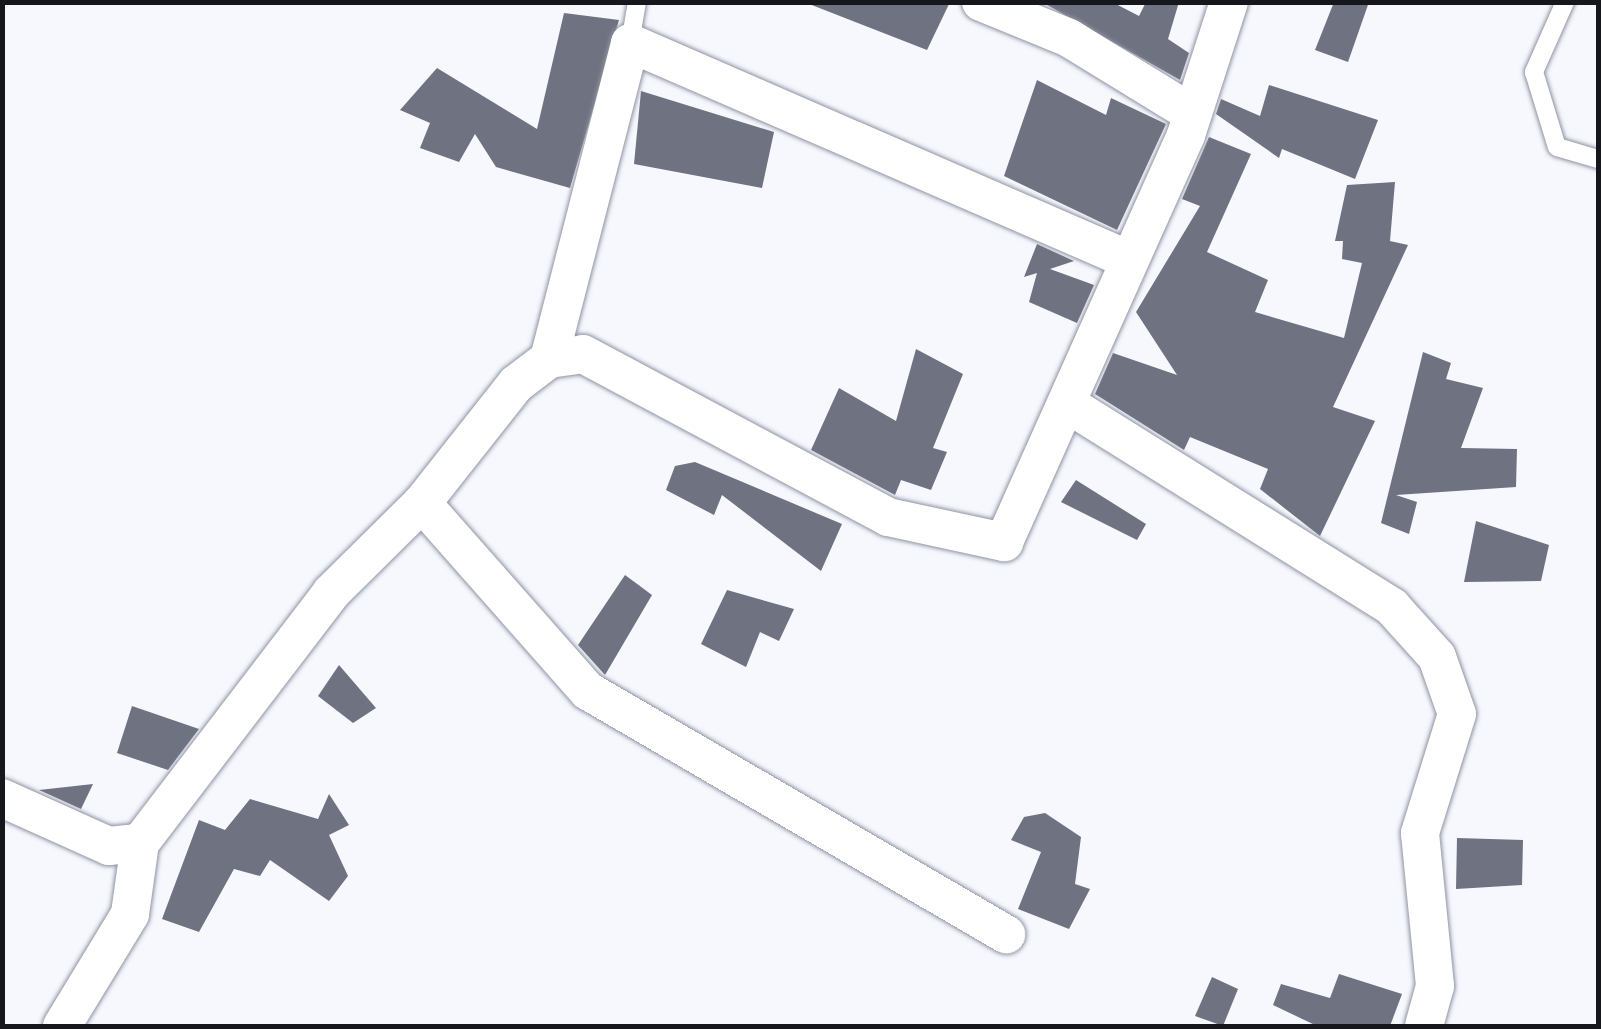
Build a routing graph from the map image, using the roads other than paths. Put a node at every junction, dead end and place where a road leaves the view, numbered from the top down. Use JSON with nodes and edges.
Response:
{"nodes":[{"id":1,"x":637,"y":2,"type":"edge"},
{"id":2,"x":981,"y":2,"type":"edge"},
{"id":3,"x":1229,"y":2,"type":"edge"},
{"id":4,"x":1565,"y":2,"type":"edge"},
{"id":5,"x":630,"y":43,"type":"junction"},
{"id":6,"x":1193,"y":114,"type":"junction"},
{"id":7,"x":1598,"y":159,"type":"edge"},
{"id":8,"x":1127,"y":259,"type":"junction"},
{"id":9,"x":549,"y":359,"type":"junction"},
{"id":10,"x":1069,"y":404,"type":"junction"},
{"id":11,"x":422,"y":503,"type":"junction"},
{"id":12,"x":2,"y":798,"type":"edge"},
{"id":13,"x":140,"y":843,"type":"junction"},
{"id":14,"x":1006,"y":934,"type":"dead end"},
{"id":15,"x":62,"y":1026,"type":"edge"},
{"id":16,"x":1424,"y":1026,"type":"edge"}],
"edges":[{"from":1,"to":5,"type":"lane"},
{"from":2,"to":6,"type":"street"},
{"from":3,"to":6,"type":"street"},
{"from":4,"to":7,"type":"lane"},
{"from":5,"to":8,"type":"street"},
{"from":5,"to":9,"type":"street"},
{"from":6,"to":8,"type":"street"},
{"from":8,"to":10,"type":"street"},
{"from":9,"to":10,"type":"street"},
{"from":9,"to":11,"type":"street"},
{"from":10,"to":16,"type":"street"},
{"from":11,"to":13,"type":"street"},
{"from":11,"to":14,"type":"street"},
{"from":12,"to":13,"type":"street"},
{"from":13,"to":15,"type":"street"}]}
